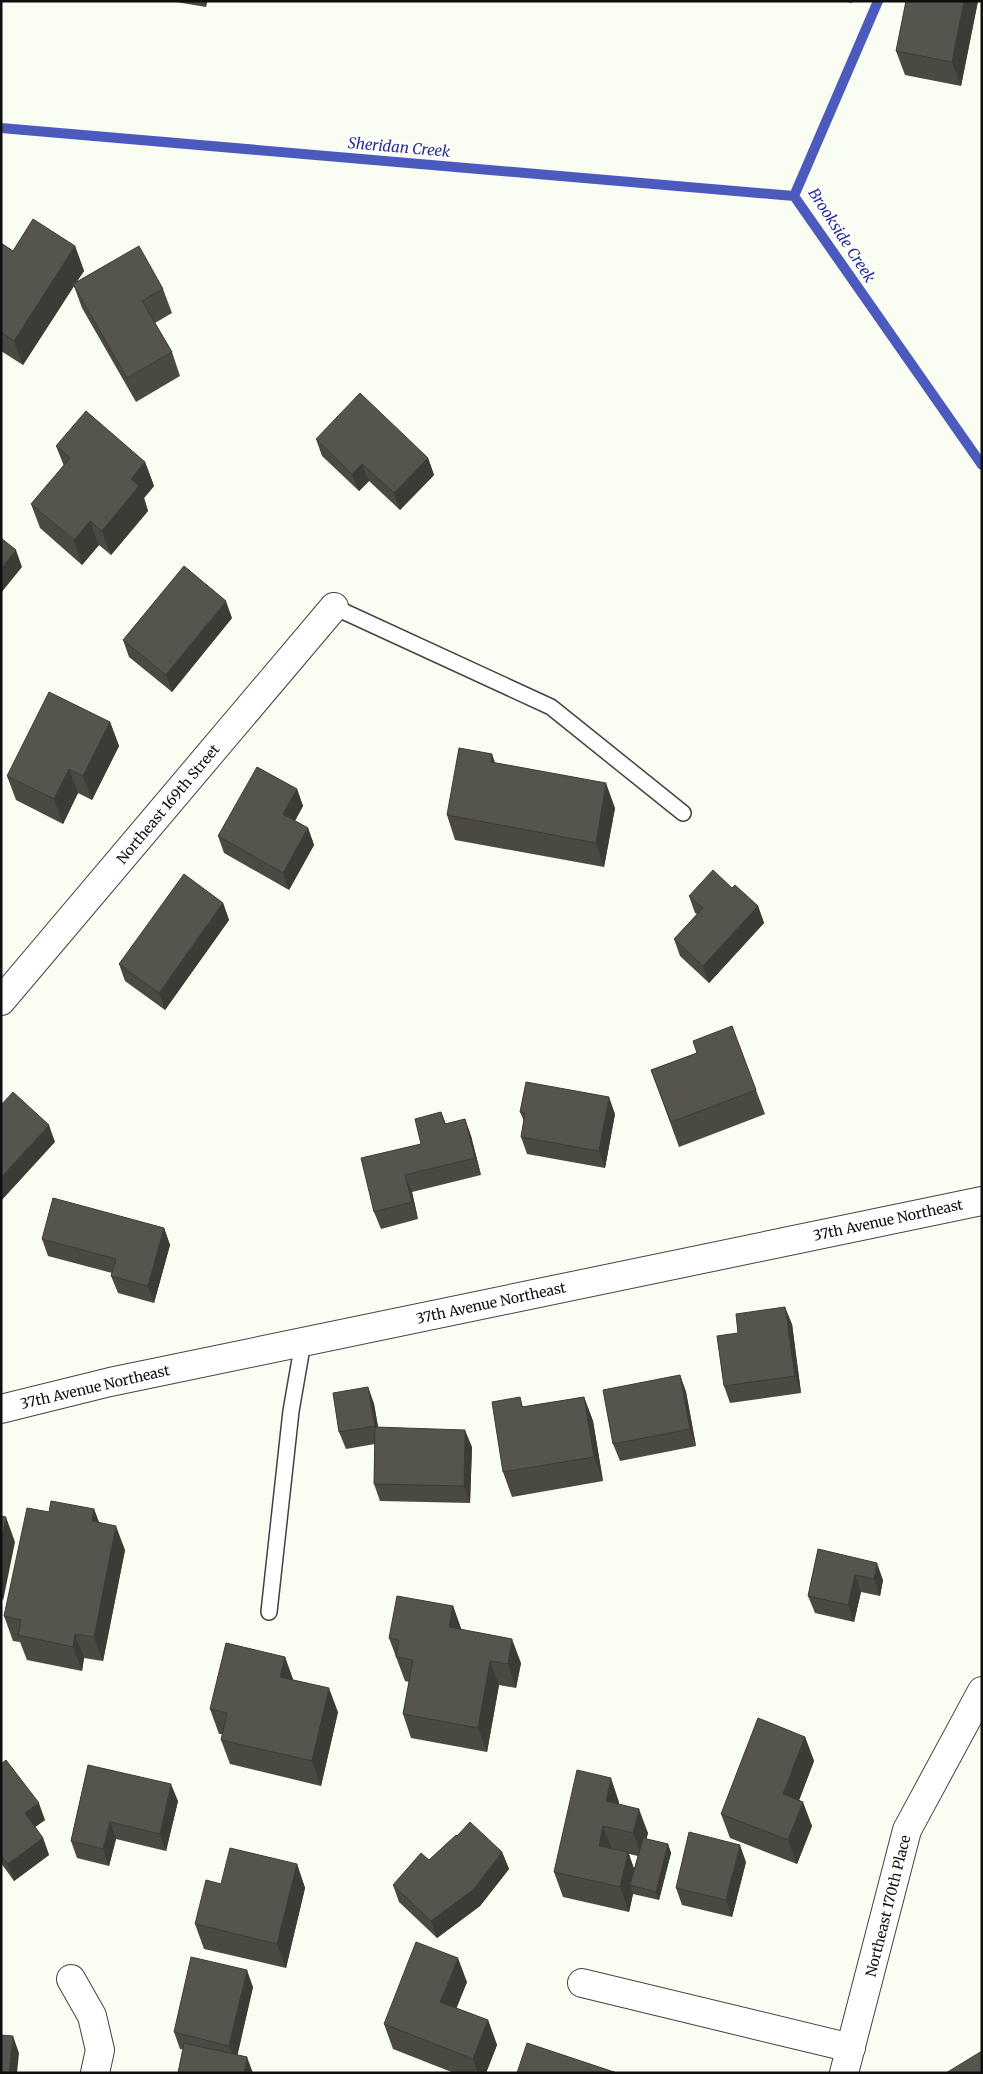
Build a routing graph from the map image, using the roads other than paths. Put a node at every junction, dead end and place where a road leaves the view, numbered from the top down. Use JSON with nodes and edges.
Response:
{"nodes":[{"id":1,"x":334,"y":607,"type":"joint"},
{"id":2,"x":683,"y":813,"type":"dead end"},
{"id":3,"x":1,"y":1001,"type":"edge"},
{"id":4,"x":982,"y":1201,"type":"edge"},
{"id":5,"x":303,"y":1342,"type":"junction"},
{"id":6,"x":1,"y":1409,"type":"edge"},
{"id":7,"x":269,"y":1612,"type":"dead end"},
{"id":8,"x":982,"y":1691,"type":"edge"},
{"id":9,"x":71,"y":1979,"type":"dead end"},
{"id":10,"x":582,"y":1983,"type":"dead end"},
{"id":11,"x":848,"y":2060,"type":"edge"},
{"id":12,"x":95,"y":2073,"type":"edge"}],
"edges":[{"from":1,"to":2,"type":"lane"},
{"from":1,"to":3,"type":"street","name":"Northeast 169th Street"},
{"from":4,"to":5,"type":"street","name":"37th Avenue Northeast"},
{"from":5,"to":6,"type":"street","name":"37th Avenue Northeast"},
{"from":5,"to":7,"type":"lane"},
{"from":8,"to":11,"type":"street","name":"Northeast 170th Place"},
{"from":9,"to":12,"type":"street"},
{"from":10,"to":11,"type":"street","name":"Northeast 170th Place"}]}
